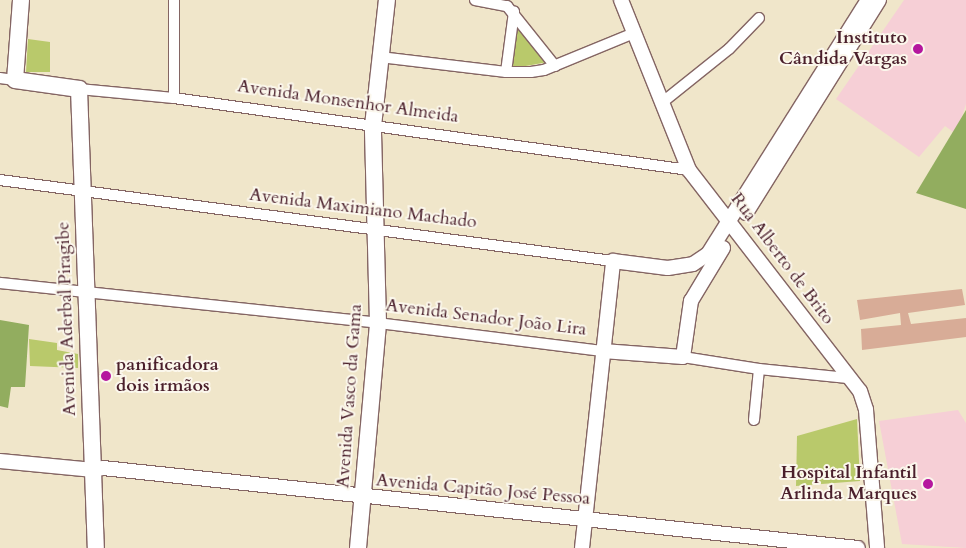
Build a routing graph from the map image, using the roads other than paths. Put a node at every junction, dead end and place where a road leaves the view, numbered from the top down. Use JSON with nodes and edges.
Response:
{"nodes":[{"id":1,"x":21,"y":0,"type":"edge"},
{"id":2,"x":174,"y":0,"type":"edge"},
{"id":3,"x":387,"y":0,"type":"edge"},
{"id":4,"x":475,"y":0,"type":"edge"},
{"id":5,"x":621,"y":0,"type":"edge"},
{"id":6,"x":868,"y":0,"type":"edge"},
{"id":7,"x":880,"y":0,"type":"edge"},
{"id":8,"x":514,"y":12,"type":"junction"},
{"id":9,"x":758,"y":18,"type":"dead end"},
{"id":10,"x":634,"y":33,"type":"junction"},
{"id":11,"x":380,"y":57,"type":"junction"},
{"id":12,"x":555,"y":66,"type":"junction"},
{"id":13,"x":506,"y":72,"type":"junction"},
{"id":14,"x":8,"y":79,"type":"edge"},
{"id":15,"x":79,"y":89,"type":"junction"},
{"id":16,"x":174,"y":98,"type":"junction"},
{"id":17,"x":664,"y":101,"type":"junction"},
{"id":18,"x":373,"y":126,"type":"junction"},
{"id":19,"x":689,"y":170,"type":"junction"},
{"id":20,"x":0,"y":180,"type":"edge"},
{"id":21,"x":82,"y":191,"type":"junction"},
{"id":22,"x":733,"y":226,"type":"junction"},
{"id":23,"x":374,"y":229,"type":"junction"},
{"id":24,"x":613,"y":260,"type":"junction"},
{"id":25,"x":0,"y":283,"type":"edge"},
{"id":26,"x":85,"y":293,"type":"junction"},
{"id":27,"x":378,"y":323,"type":"junction"},
{"id":28,"x":603,"y":351,"type":"junction"},
{"id":29,"x":684,"y":357,"type":"junction"},
{"id":30,"x":759,"y":369,"type":"junction"},
{"id":31,"x":848,"y":378,"type":"junction"},
{"id":32,"x":754,"y":420,"type":"dead end"},
{"id":33,"x":0,"y":452,"type":"edge"},
{"id":34,"x":0,"y":461,"type":"edge"},
{"id":35,"x":97,"y":467,"type":"junction"},
{"id":36,"x":364,"y":498,"type":"junction"},
{"id":37,"x":585,"y":518,"type":"junction"},
{"id":38,"x":96,"y":548,"type":"edge"},
{"id":39,"x":358,"y":548,"type":"edge"},
{"id":40,"x":582,"y":548,"type":"edge"},
{"id":41,"x":858,"y":548,"type":"edge"},
{"id":42,"x":877,"y":548,"type":"edge"}],
"edges":[{"from":1,"to":14,"type":"main road"},
{"from":2,"to":16,"type":"street"},
{"from":3,"to":11,"type":"main road","name":"Avenida Vasco da Gama"},
{"from":4,"to":8,"type":"street"},
{"from":5,"to":10,"type":"street","name":"Rua Alberto de Brito"},
{"from":6,"to":22,"type":"street"},
{"from":7,"to":22,"type":"street"},
{"from":8,"to":12,"type":"street"},
{"from":8,"to":13,"type":"street"},
{"from":9,"to":17,"type":"street"},
{"from":10,"to":12,"type":"street"},
{"from":10,"to":17,"type":"street","name":"Rua Alberto de Brito"},
{"from":11,"to":13,"type":"street"},
{"from":11,"to":18,"type":"main road","name":"Avenida Vasco da Gama"},
{"from":12,"to":13,"type":"street"},
{"from":14,"to":15,"type":"main road","name":"Avenida Monsenhor Almeida"},
{"from":15,"to":16,"type":"street","name":"Avenida Monsenhor Almeida"},
{"from":15,"to":21,"type":"main road","name":"Avenida Aderbal Piragibe"},
{"from":16,"to":18,"type":"street","name":"Avenida Monsenhor Almeida"},
{"from":17,"to":19,"type":"street","name":"Rua Alberto de Brito"},
{"from":18,"to":19,"type":"street","name":"Avenida Monsenhor Almeida"},
{"from":18,"to":23,"type":"main road","name":"Avenida Vasco da Gama"},
{"from":19,"to":22,"type":"street","name":"Rua Alberto de Brito"},
{"from":20,"to":21,"type":"street","name":"Avenida Maximiano Machado"},
{"from":21,"to":23,"type":"street","name":"Avenida Maximiano Machado"},
{"from":21,"to":26,"type":"main road","name":"Avenida Aderbal Piragibe"},
{"from":22,"to":24,"type":"street","name":"Avenida Maximiano Machado"},
{"from":22,"to":29,"type":"street"},
{"from":22,"to":31,"type":"street","name":"Rua Alberto de Brito"},
{"from":23,"to":24,"type":"street","name":"Avenida Maximiano Machado"},
{"from":23,"to":27,"type":"main road","name":"Avenida Vasco da Gama"},
{"from":24,"to":28,"type":"street"},
{"from":25,"to":26,"type":"street","name":"Avenida Senador João Lira"},
{"from":26,"to":27,"type":"street","name":"Avenida Senador João Lira"},
{"from":26,"to":35,"type":"main road","name":"Avenida Aderbal Piragibe"},
{"from":27,"to":28,"type":"street","name":"Avenida Senador João Lira"},
{"from":27,"to":36,"type":"main road","name":"Avenida Vasco da Gama"},
{"from":28,"to":29,"type":"street","name":"Avenida Senador João Lira"},
{"from":28,"to":37,"type":"street"},
{"from":29,"to":30,"type":"street","name":"Avenida Senador João Lira"},
{"from":30,"to":31,"type":"street","name":"Avenida Senador João Lira"},
{"from":30,"to":32,"type":"street"},
{"from":31,"to":42,"type":"street","name":"Rua Alberto de Brito"},
{"from":33,"to":35,"type":"street","name":"Avenida Capitão José Pessoa"},
{"from":34,"to":35,"type":"street","name":"Avenida Capitão José Pessoa"},
{"from":35,"to":36,"type":"street","name":"Avenida Capitão José Pessoa"},
{"from":35,"to":38,"type":"main road","name":"Avenida Aderbal Piragibe"},
{"from":36,"to":37,"type":"street","name":"Avenida Capitão José Pessoa"},
{"from":36,"to":39,"type":"main road","name":"Avenida Vasco da Gama"},
{"from":37,"to":40,"type":"street"},
{"from":37,"to":41,"type":"street","name":"Avenida Capitão José Pessoa"}]}
